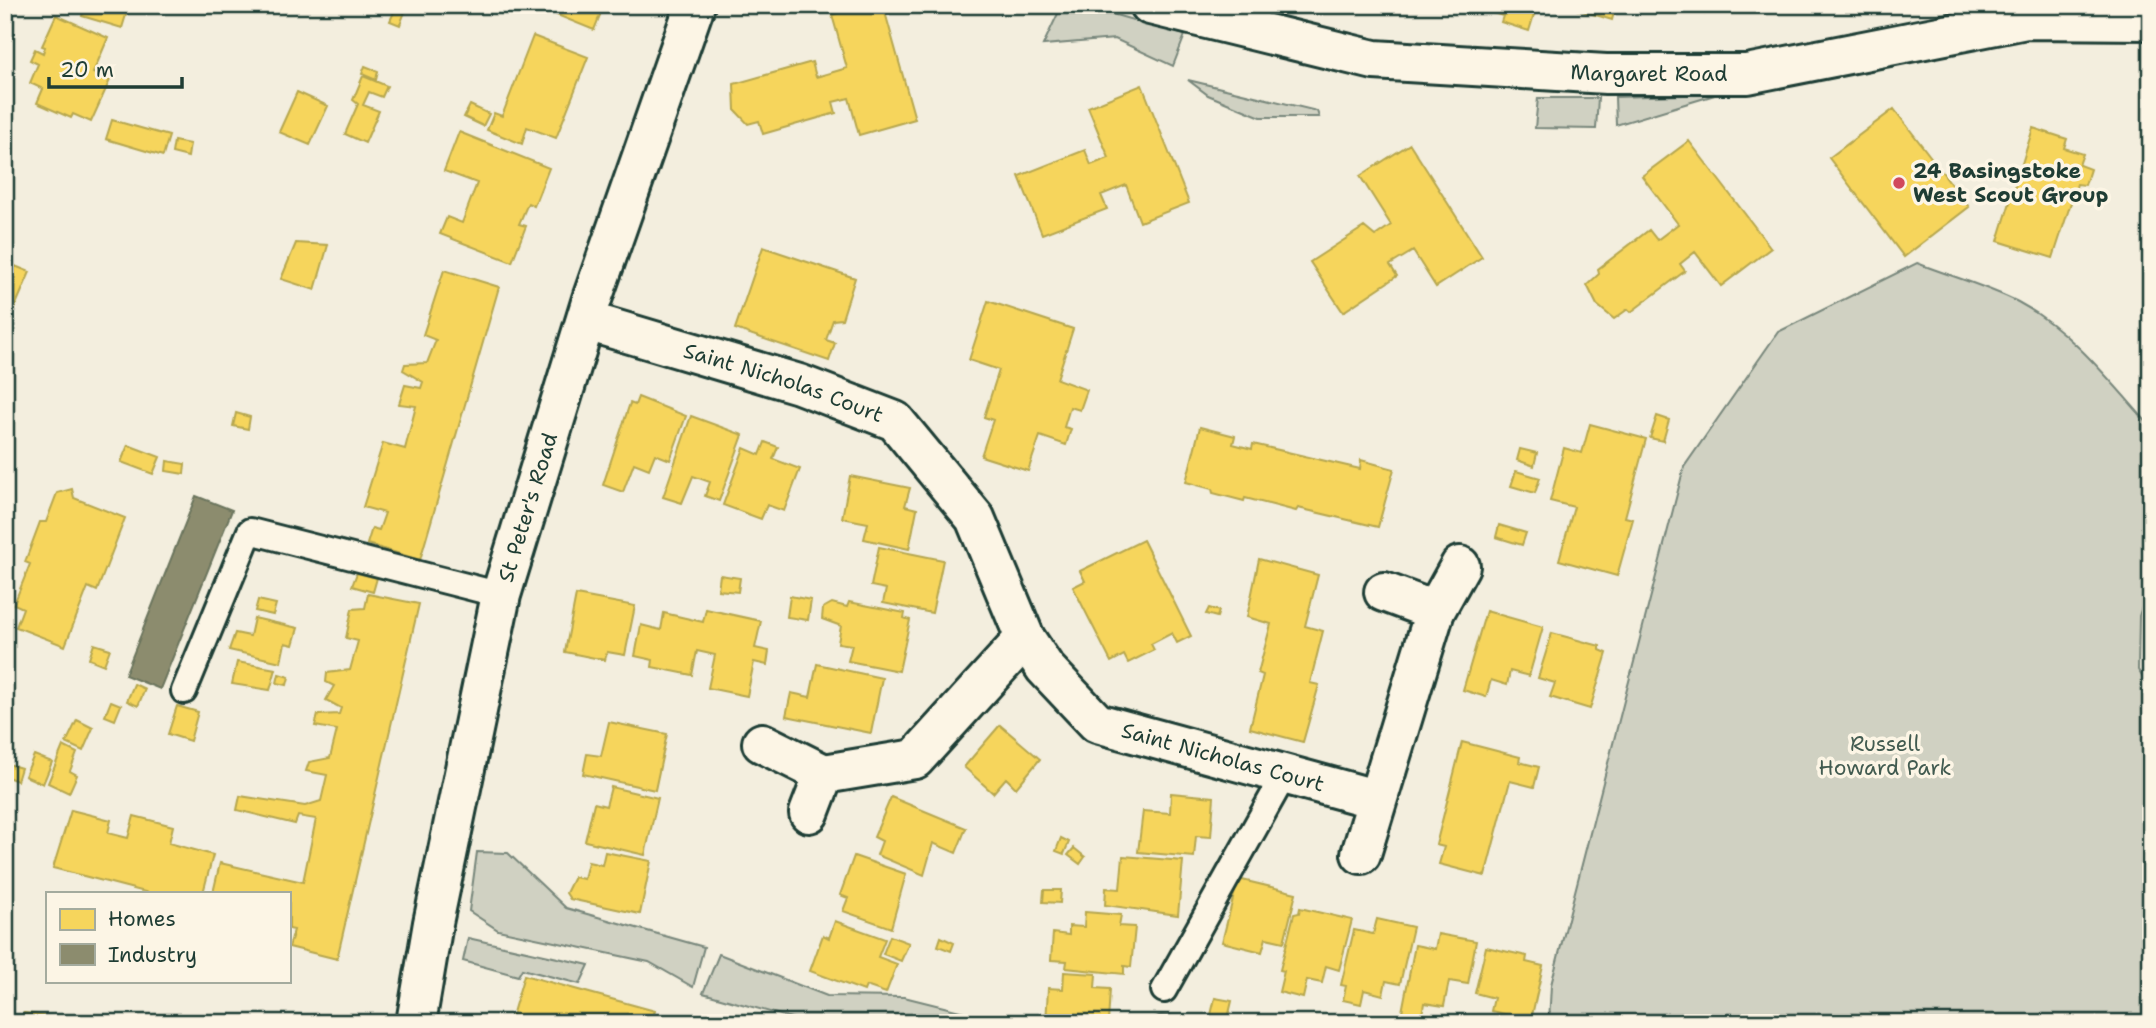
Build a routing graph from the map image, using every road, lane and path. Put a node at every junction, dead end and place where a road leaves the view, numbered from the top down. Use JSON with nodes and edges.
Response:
{"nodes":[{"id":1,"x":695,"y":5,"type":"edge"},
{"id":2,"x":1150,"y":5,"type":"edge"},
{"id":3,"x":2151,"y":20,"type":"edge"},
{"id":4,"x":587,"y":321,"type":"junction"},
{"id":5,"x":1460,"y":566,"type":"dead end"},
{"id":6,"x":1384,"y":592,"type":"dead end"},
{"id":7,"x":501,"y":595,"type":"junction"},
{"id":8,"x":1435,"y":611,"type":"junction"},
{"id":9,"x":1025,"y":638,"type":"junction"},
{"id":10,"x":184,"y":691,"type":"dead end"},
{"id":11,"x":762,"y":743,"type":"dead end"},
{"id":12,"x":824,"y":774,"type":"junction"},
{"id":13,"x":1285,"y":774,"type":"junction"},
{"id":14,"x":1375,"y":799,"type":"junction"},
{"id":15,"x":809,"y":813,"type":"dead end"},
{"id":16,"x":1361,"y":854,"type":"dead end"},
{"id":17,"x":1164,"y":990,"type":"dead end"},
{"id":18,"x":416,"y":1023,"type":"edge"}],
"edges":[{"from":1,"to":4,"type":"street","name":"St Peter's Road"},
{"from":2,"to":3,"type":"street","name":"Margaret Road"},
{"from":4,"to":7,"type":"street","name":"St Peter's Road"},
{"from":4,"to":9,"type":"street","name":"Saint Nicholas Court"},
{"from":5,"to":8,"type":"street"},
{"from":6,"to":8,"type":"street"},
{"from":7,"to":10,"type":"lane"},
{"from":7,"to":18,"type":"street","name":"St Peter's Road"},
{"from":8,"to":14,"type":"street"},
{"from":9,"to":12,"type":"street"},
{"from":9,"to":13,"type":"street","name":"Saint Nicholas Court"},
{"from":11,"to":12,"type":"street"},
{"from":12,"to":15,"type":"street"},
{"from":13,"to":14,"type":"street","name":"Saint Nicholas Court"},
{"from":13,"to":17,"type":"lane"},
{"from":14,"to":16,"type":"street"}]}
